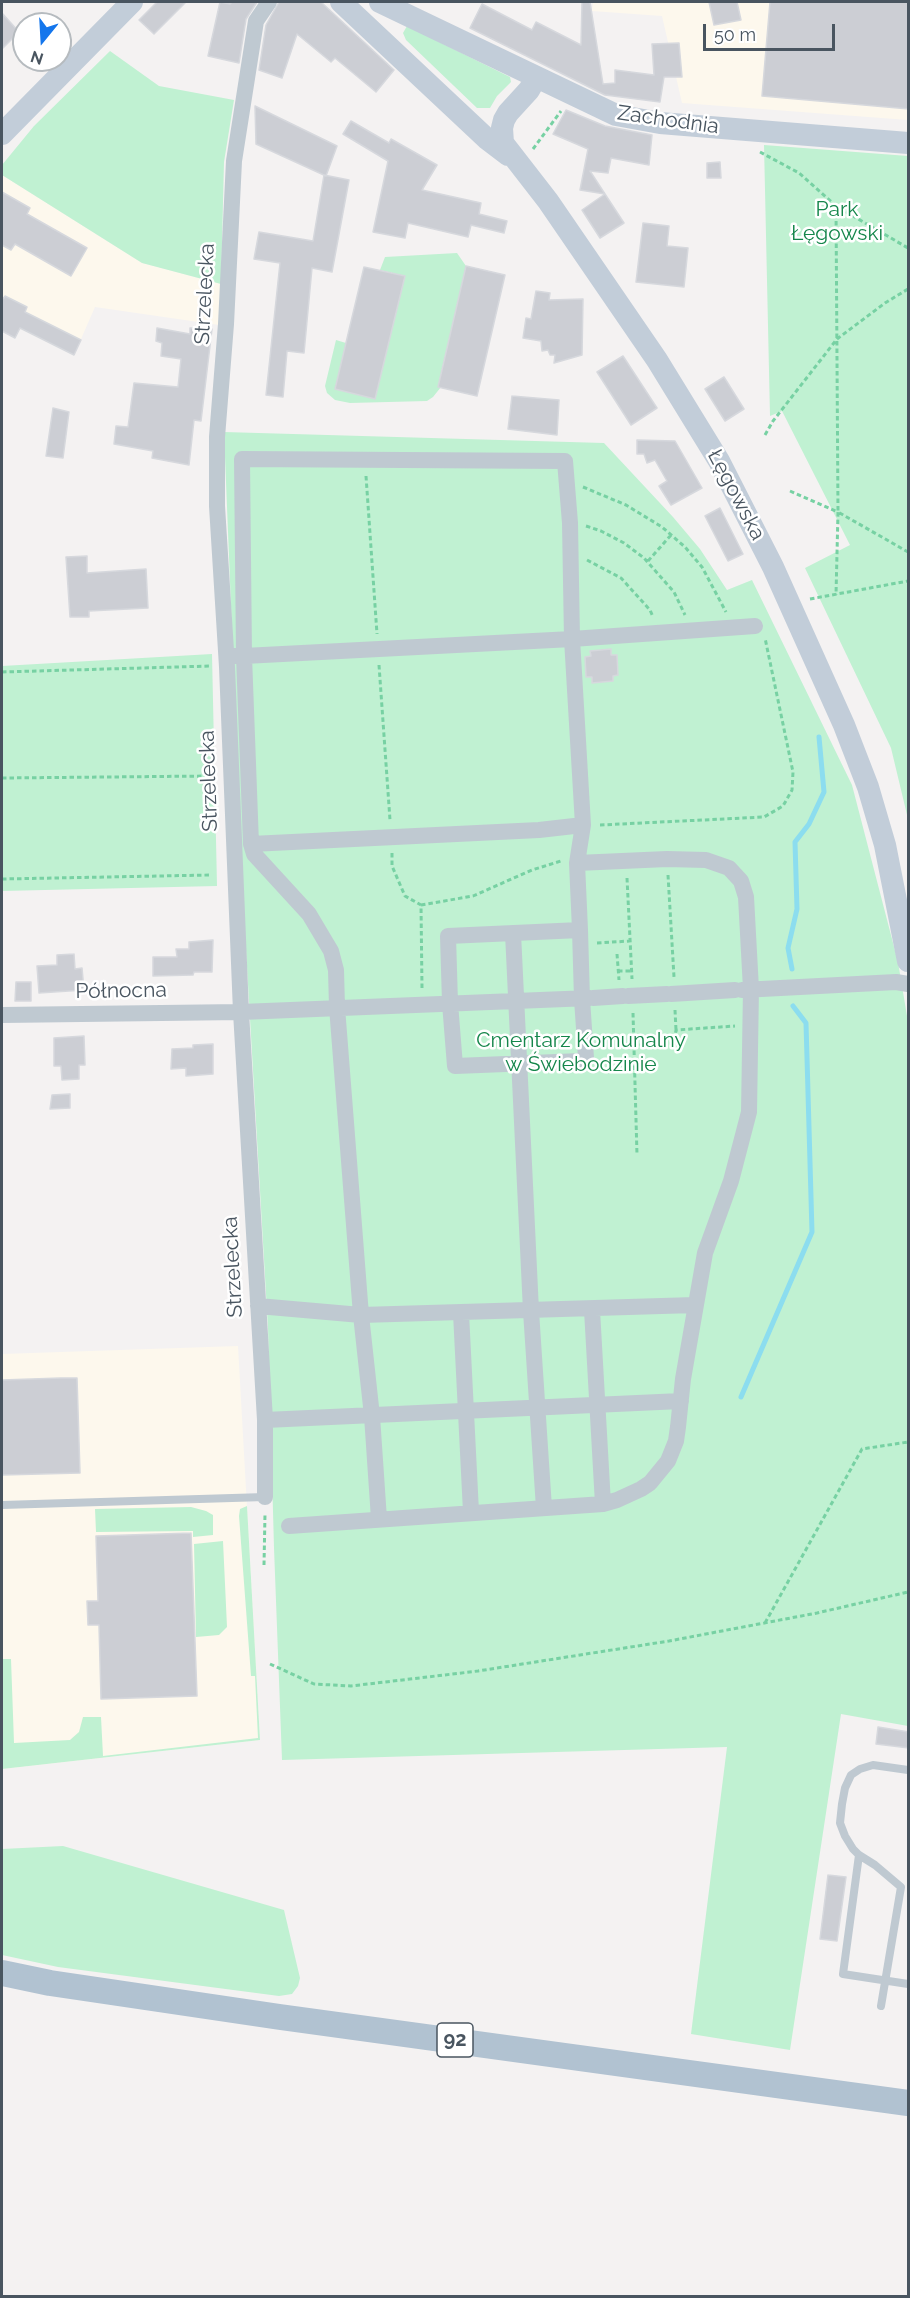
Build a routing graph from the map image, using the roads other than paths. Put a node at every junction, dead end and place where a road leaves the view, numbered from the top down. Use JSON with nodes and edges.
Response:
{"nodes":[{"id":1,"x":132,"y":2,"type":"edge"},
{"id":2,"x":269,"y":2,"type":"edge"},
{"id":3,"x":341,"y":2,"type":"edge"},
{"id":4,"x":380,"y":2,"type":"edge"},
{"id":5,"x":536,"y":78,"type":"junction"},
{"id":6,"x":2,"y":134,"type":"edge"},
{"id":7,"x":909,"y":143,"type":"edge"},
{"id":8,"x":522,"y":156,"type":"junction"},
{"id":9,"x":755,"y":626,"type":"road end"},
{"id":10,"x":572,"y":639,"type":"junction"},
{"id":11,"x":244,"y":656,"type":"junction"},
{"id":12,"x":227,"y":661,"type":"junction"},
{"id":13,"x":583,"y":825,"type":"junction"},
{"id":14,"x":251,"y":844,"type":"junction"},
{"id":15,"x":577,"y":859,"type":"junction"},
{"id":16,"x":580,"y":930,"type":"junction"},
{"id":17,"x":513,"y":933,"type":"junction"},
{"id":18,"x":909,"y":961,"type":"edge"},
{"id":19,"x":909,"y":984,"type":"edge"},
{"id":20,"x":743,"y":990,"type":"junction"},
{"id":21,"x":588,"y":998,"type":"junction"},
{"id":22,"x":517,"y":1001,"type":"junction"},
{"id":23,"x":450,"y":1003,"type":"junction"},
{"id":24,"x":338,"y":1007,"type":"junction"},
{"id":25,"x":241,"y":1012,"type":"junction"},
{"id":26,"x":2,"y":1015,"type":"edge"},
{"id":27,"x":519,"y":1063,"type":"junction"},
{"id":28,"x":695,"y":1305,"type":"junction"},
{"id":29,"x":258,"y":1306,"type":"junction"},
{"id":30,"x":592,"y":1310,"type":"junction"},
{"id":31,"x":531,"y":1311,"type":"junction"},
{"id":32,"x":461,"y":1313,"type":"junction"},
{"id":33,"x":362,"y":1315,"type":"junction"},
{"id":34,"x":681,"y":1401,"type":"junction"},
{"id":35,"x":597,"y":1404,"type":"junction"},
{"id":36,"x":537,"y":1408,"type":"junction"},
{"id":37,"x":466,"y":1411,"type":"junction"},
{"id":38,"x":372,"y":1416,"type":"junction"},
{"id":39,"x":265,"y":1420,"type":"junction"},
{"id":40,"x":265,"y":1497,"type":"joint"},
{"id":41,"x":603,"y":1504,"type":"junction"},
{"id":42,"x":2,"y":1505,"type":"edge"},
{"id":43,"x":544,"y":1509,"type":"junction"},
{"id":44,"x":471,"y":1512,"type":"junction"},
{"id":45,"x":379,"y":1519,"type":"junction"},
{"id":46,"x":289,"y":1526,"type":"dead end"},
{"id":47,"x":909,"y":1770,"type":"edge"},
{"id":48,"x":859,"y":1856,"type":"junction"},
{"id":49,"x":2,"y":1973,"type":"edge"},
{"id":50,"x":887,"y":1980,"type":"junction"},
{"id":51,"x":909,"y":1984,"type":"edge"},
{"id":52,"x":881,"y":2006,"type":"dead end"},
{"id":53,"x":909,"y":2103,"type":"edge"}],
"edges":[{"from":1,"to":6,"type":"street"},
{"from":2,"to":12,"type":"street","name":"Strzelecka"},
{"from":3,"to":8,"type":"street"},
{"from":4,"to":5,"type":"street","name":"Zachodnia"},
{"from":5,"to":7,"type":"street","name":"Zachodnia"},
{"from":5,"to":8,"type":"street","name":"Łęgowska"},
{"from":8,"to":18,"type":"street","name":"Łęgowska"},
{"from":9,"to":10,"type":"street"},
{"from":10,"to":11,"type":"street"},
{"from":10,"to":11,"type":"street"},
{"from":10,"to":13,"type":"street"},
{"from":11,"to":12,"type":"street"},
{"from":11,"to":14,"type":"street"},
{"from":12,"to":25,"type":"street","name":"Strzelecka"},
{"from":13,"to":14,"type":"street"},
{"from":13,"to":15,"type":"street"},
{"from":14,"to":24,"type":"street"},
{"from":15,"to":16,"type":"street"},
{"from":15,"to":20,"type":"street"},
{"from":16,"to":17,"type":"street"},
{"from":16,"to":21,"type":"street"},
{"from":17,"to":22,"type":"street"},
{"from":17,"to":23,"type":"street"},
{"from":19,"to":20,"type":"street","name":"Północna"},
{"from":20,"to":21,"type":"street","name":"Północna"},
{"from":20,"to":28,"type":"street"},
{"from":21,"to":22,"type":"street","name":"Północna"},
{"from":21,"to":27,"type":"street"},
{"from":22,"to":23,"type":"street","name":"Północna"},
{"from":22,"to":27,"type":"street"},
{"from":23,"to":24,"type":"street","name":"Północna"},
{"from":23,"to":27,"type":"street"},
{"from":24,"to":25,"type":"street","name":"Północna"},
{"from":24,"to":33,"type":"street"},
{"from":25,"to":26,"type":"street","name":"Północna"},
{"from":25,"to":29,"type":"street","name":"Strzelecka"},
{"from":27,"to":31,"type":"street"},
{"from":28,"to":30,"type":"street"},
{"from":28,"to":34,"type":"street"},
{"from":29,"to":33,"type":"street"},
{"from":29,"to":39,"type":"street","name":"Strzelecka"},
{"from":30,"to":31,"type":"street"},
{"from":30,"to":35,"type":"street"},
{"from":31,"to":32,"type":"street"},
{"from":31,"to":36,"type":"street"},
{"from":32,"to":33,"type":"street"},
{"from":32,"to":37,"type":"street"},
{"from":33,"to":38,"type":"street"},
{"from":34,"to":35,"type":"street"},
{"from":34,"to":41,"type":"street"},
{"from":35,"to":36,"type":"street"},
{"from":35,"to":41,"type":"street"},
{"from":36,"to":37,"type":"street"},
{"from":36,"to":43,"type":"street"},
{"from":37,"to":38,"type":"street"},
{"from":37,"to":44,"type":"street"},
{"from":38,"to":39,"type":"street"},
{"from":38,"to":45,"type":"street"},
{"from":39,"to":40,"type":"street","name":"Strzelecka"},
{"from":40,"to":42,"type":"lane"},
{"from":41,"to":43,"type":"street"},
{"from":43,"to":44,"type":"street"},
{"from":44,"to":45,"type":"street"},
{"from":45,"to":46,"type":"street"},
{"from":47,"to":48,"type":"lane"},
{"from":48,"to":50,"type":"lane"},
{"from":48,"to":50,"type":"lane"},
{"from":49,"to":53,"type":"main road","number":"92"},
{"from":50,"to":51,"type":"lane"},
{"from":50,"to":52,"type":"lane"}]}
